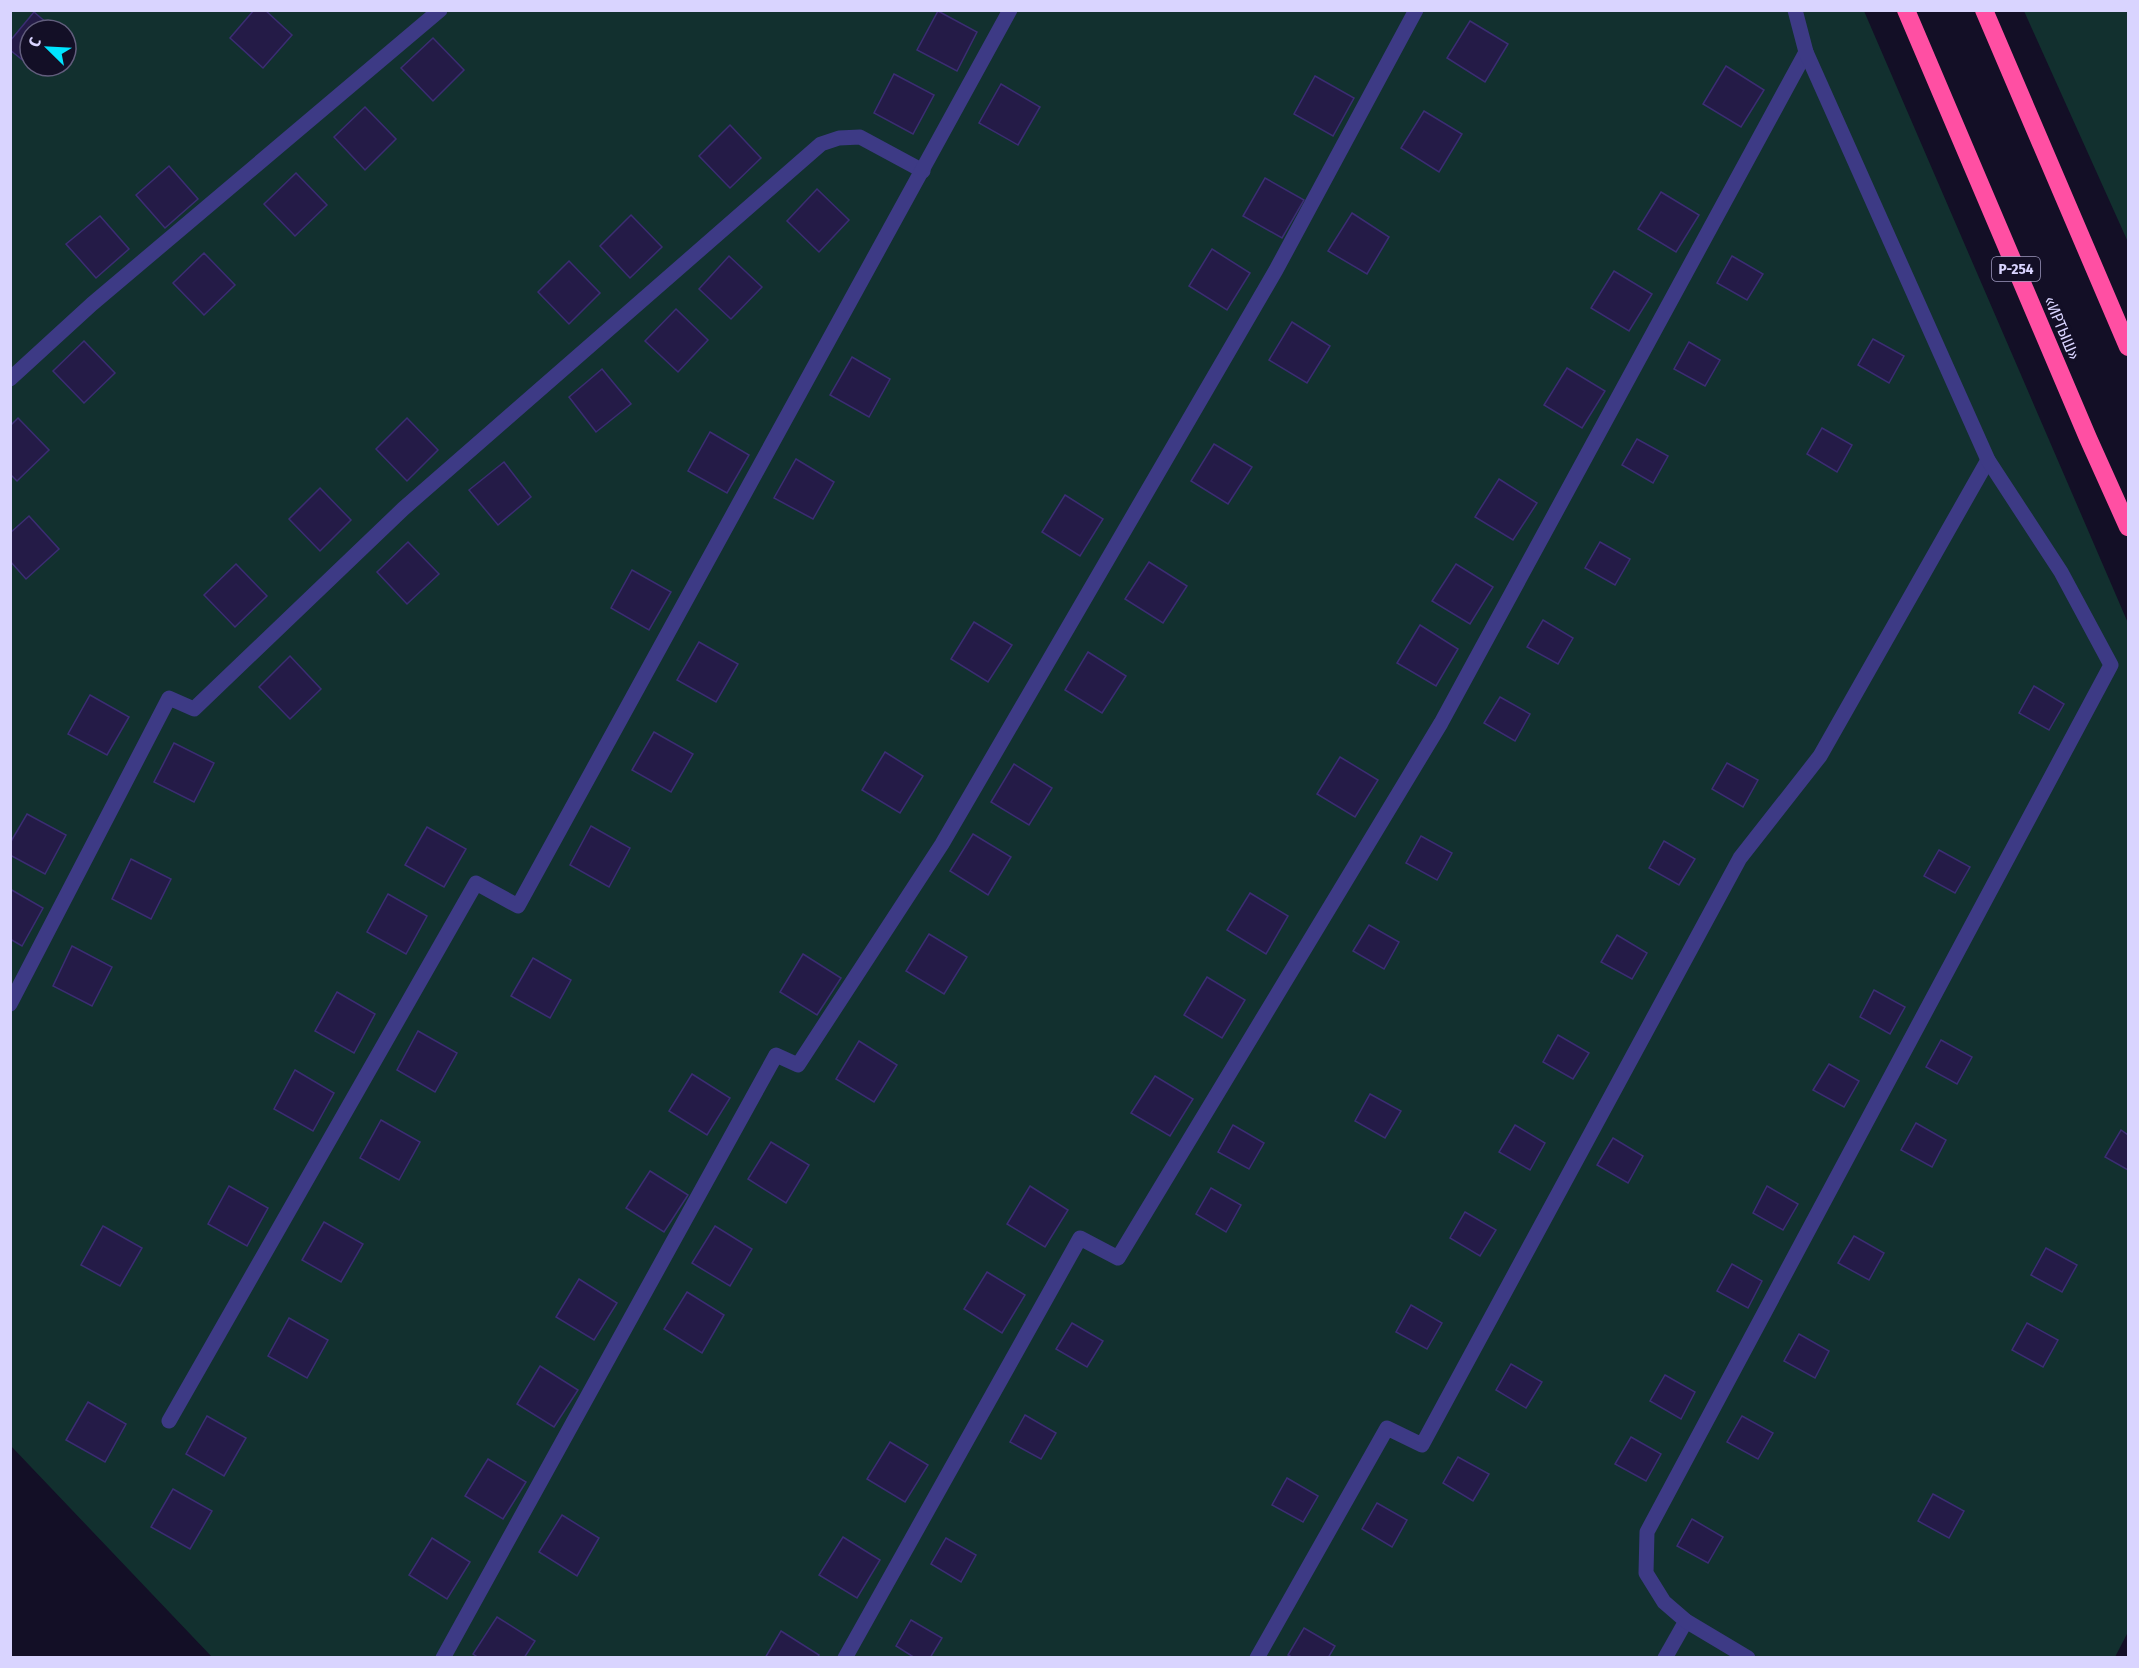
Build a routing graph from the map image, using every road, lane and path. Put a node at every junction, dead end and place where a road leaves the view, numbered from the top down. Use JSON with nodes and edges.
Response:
{"nodes":[{"id":1,"x":440,"y":10,"type":"edge"},
{"id":2,"x":1010,"y":10,"type":"edge"},
{"id":3,"x":1416,"y":10,"type":"edge"},
{"id":4,"x":1795,"y":10,"type":"edge"},
{"id":5,"x":1906,"y":10,"type":"edge"},
{"id":6,"x":1984,"y":10,"type":"edge"},
{"id":7,"x":1806,"y":52,"type":"junction"},
{"id":8,"x":923,"y":171,"type":"junction"},
{"id":9,"x":2128,"y":347,"type":"edge"},
{"id":10,"x":10,"y":379,"type":"edge"},
{"id":11,"x":1988,"y":460,"type":"junction"},
{"id":12,"x":2128,"y":527,"type":"edge"},
{"id":13,"x":10,"y":1004,"type":"edge"},
{"id":14,"x":169,"y":1421,"type":"dead end"},
{"id":15,"x":1686,"y":1621,"type":"junction"},
{"id":16,"x":443,"y":1658,"type":"edge"},
{"id":17,"x":845,"y":1658,"type":"edge"},
{"id":18,"x":1257,"y":1658,"type":"edge"},
{"id":19,"x":1665,"y":1658,"type":"edge"},
{"id":20,"x":1748,"y":1658,"type":"edge"}],
"edges":[{"from":1,"to":10,"type":"street"},
{"from":2,"to":8,"type":"street"},
{"from":3,"to":16,"type":"street"},
{"from":4,"to":7,"type":"street"},
{"from":5,"to":12,"type":"highway","name":"«ИРТЫШ»","number":"Р-254"},
{"from":6,"to":9,"type":"highway"},
{"from":7,"to":11,"type":"street"},
{"from":7,"to":17,"type":"street"},
{"from":8,"to":13,"type":"street"},
{"from":8,"to":14,"type":"street"},
{"from":11,"to":15,"type":"street"},
{"from":11,"to":18,"type":"street"},
{"from":15,"to":19,"type":"street"},
{"from":15,"to":20,"type":"street"}]}
